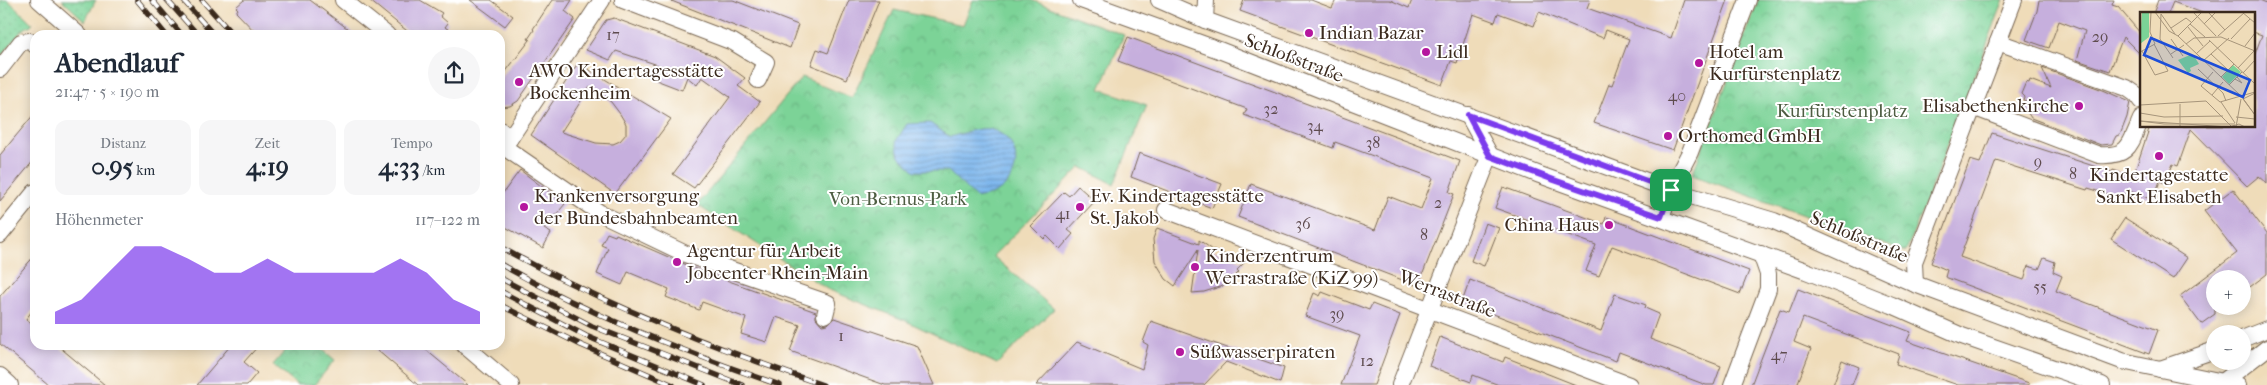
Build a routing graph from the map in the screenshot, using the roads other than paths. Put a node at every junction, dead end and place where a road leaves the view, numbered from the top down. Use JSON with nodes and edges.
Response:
{"nodes":[{"id":1,"x":39,"y":0,"type":"edge"},
{"id":2,"x":343,"y":0,"type":"edge"},
{"id":3,"x":602,"y":0,"type":"edge"},
{"id":4,"x":623,"y":0,"type":"edge"},
{"id":5,"x":1081,"y":0,"type":"edge"},
{"id":6,"x":1159,"y":0,"type":"edge"},
{"id":7,"x":1206,"y":0,"type":"edge"},
{"id":8,"x":1748,"y":0,"type":"edge"},
{"id":9,"x":2014,"y":0,"type":"edge"},
{"id":10,"x":1205,"y":20,"type":"junction"},
{"id":11,"x":73,"y":30,"type":"edge"},
{"id":12,"x":382,"y":30,"type":"edge"},
{"id":13,"x":30,"y":41,"type":"edge"},
{"id":14,"x":1998,"y":42,"type":"junction"},
{"id":15,"x":0,"y":69,"type":"edge"},
{"id":16,"x":758,"y":80,"type":"dead end"},
{"id":17,"x":2140,"y":100,"type":"edge"},
{"id":18,"x":1973,"y":107,"type":"junction"},
{"id":19,"x":1468,"y":115,"type":"junction"},
{"id":20,"x":2140,"y":121,"type":"edge"},
{"id":21,"x":505,"y":134,"type":"edge"},
{"id":22,"x":505,"y":148,"type":"edge"},
{"id":23,"x":1490,"y":156,"type":"junction"},
{"id":24,"x":1671,"y":190,"type":"junction"},
{"id":25,"x":30,"y":198,"type":"edge"},
{"id":26,"x":1166,"y":210,"type":"dead end"},
{"id":27,"x":1661,"y":217,"type":"junction"},
{"id":28,"x":0,"y":235,"type":"edge"},
{"id":29,"x":1761,"y":254,"type":"junction"},
{"id":30,"x":1915,"y":284,"type":"junction"},
{"id":31,"x":1429,"y":308,"type":"junction"},
{"id":32,"x":825,"y":315,"type":"dead end"},
{"id":33,"x":2267,"y":329,"type":"edge"},
{"id":34,"x":2251,"y":335,"type":"edge"},
{"id":35,"x":2267,"y":348,"type":"edge"},
{"id":36,"x":470,"y":350,"type":"edge"},
{"id":37,"x":2206,"y":353,"type":"edge"},
{"id":38,"x":2159,"y":370,"type":"junction"},
{"id":39,"x":0,"y":376,"type":"edge"},
{"id":40,"x":2225,"y":384,"type":"edge"},
{"id":41,"x":10,"y":385,"type":"edge"},
{"id":42,"x":511,"y":385,"type":"edge"},
{"id":43,"x":1400,"y":385,"type":"edge"},
{"id":44,"x":1629,"y":385,"type":"edge"},
{"id":45,"x":1732,"y":385,"type":"edge"},
{"id":46,"x":2102,"y":385,"type":"edge"}],
"edges":[{"from":1,"to":11,"type":"street"},
{"from":2,"to":12,"type":"street"},
{"from":3,"to":21,"type":"street"},
{"from":4,"to":16,"type":"street"},
{"from":5,"to":23,"type":"street","name":"Schloßstraße"},
{"from":6,"to":10,"type":"street","name":"Schloßstraße"},
{"from":7,"to":10,"type":"street"},
{"from":8,"to":24,"type":"street"},
{"from":9,"to":14,"type":"street"},
{"from":10,"to":19,"type":"street","name":"Schloßstraße"},
{"from":13,"to":15,"type":"street"},
{"from":14,"to":17,"type":"street"},
{"from":14,"to":18,"type":"street"},
{"from":18,"to":20,"type":"street"},
{"from":18,"to":30,"type":"street"},
{"from":19,"to":23,"type":"street"},
{"from":19,"to":24,"type":"street","name":"Schloßstraße"},
{"from":22,"to":32,"type":"street"},
{"from":23,"to":27,"type":"street","name":"Schloßstraße"},
{"from":23,"to":31,"type":"street"},
{"from":24,"to":27,"type":"street"},
{"from":24,"to":30,"type":"street","name":"Schloßstraße"},
{"from":25,"to":28,"type":"street"},
{"from":26,"to":31,"type":"street","name":"Werrastraße"},
{"from":27,"to":29,"type":"street","name":"Schloßstraße"},
{"from":29,"to":45,"type":"street"},
{"from":29,"to":46,"type":"street","name":"Schloßstraße"},
{"from":30,"to":38,"type":"street","name":"Schloßstraße"},
{"from":31,"to":43,"type":"street"},
{"from":31,"to":44,"type":"street","name":"Werrastraße"},
{"from":33,"to":34,"type":"street"},
{"from":35,"to":40,"type":"street"},
{"from":36,"to":42,"type":"street"},
{"from":37,"to":38,"type":"street"},
{"from":38,"to":40,"type":"street","name":"Schloßstraße"},
{"from":39,"to":41,"type":"street"}]}
